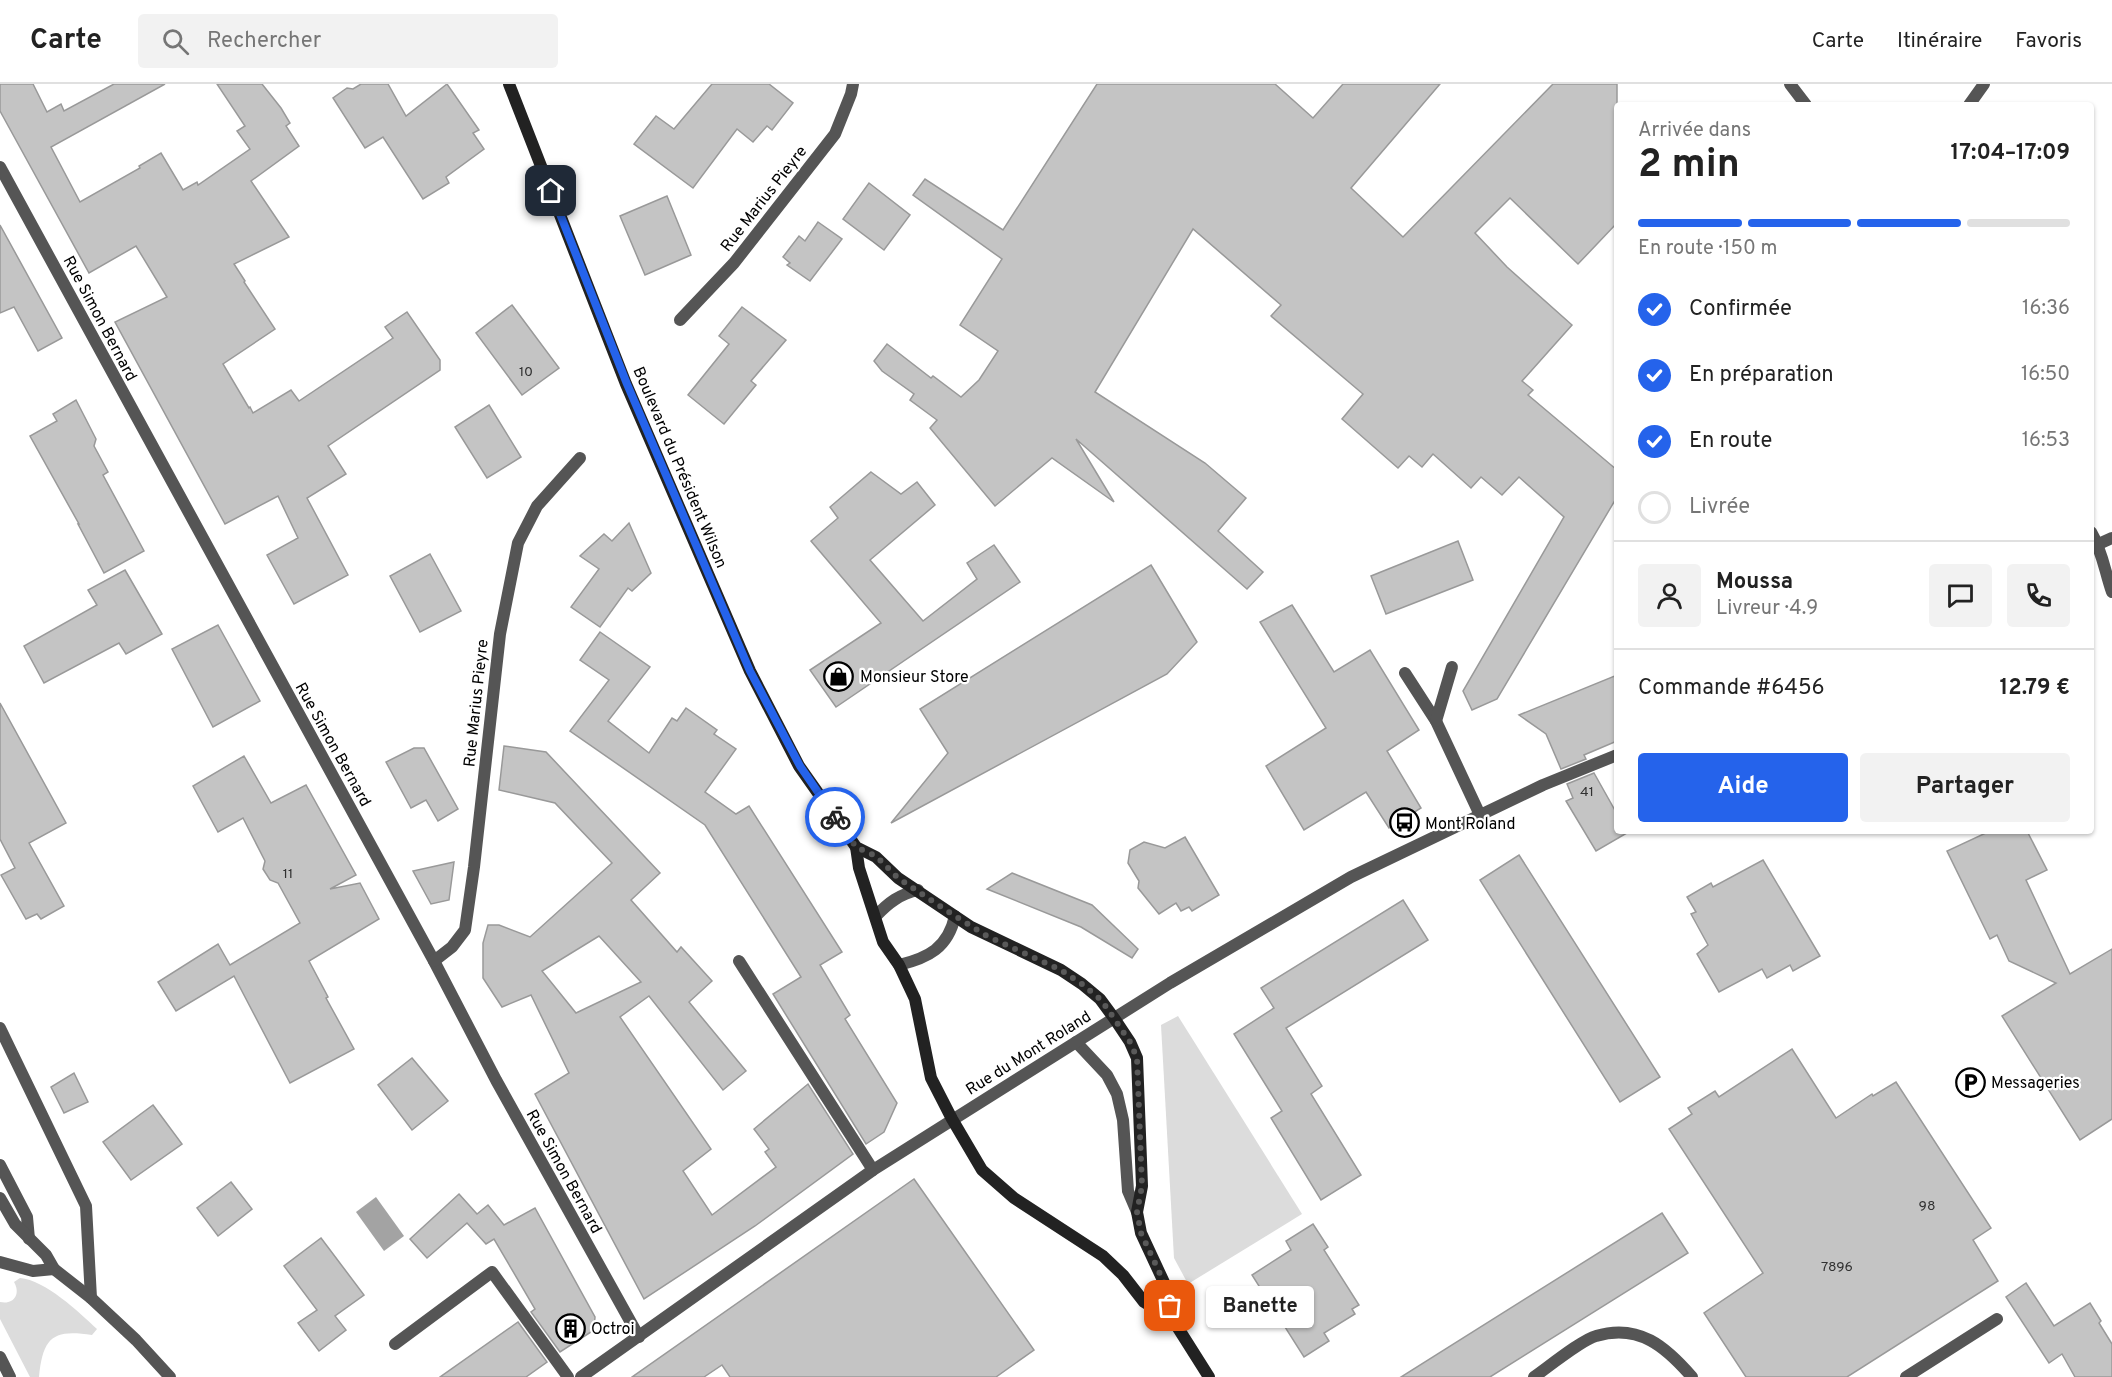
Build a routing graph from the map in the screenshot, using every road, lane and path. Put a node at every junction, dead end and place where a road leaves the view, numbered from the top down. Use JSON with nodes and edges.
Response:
{"nodes":[{"id":1,"x":509,"y":84,"type":"edge"},
{"id":2,"x":853,"y":84,"type":"edge"},
{"id":3,"x":1790,"y":84,"type":"edge"},
{"id":4,"x":1984,"y":84,"type":"edge"},
{"id":5,"x":1804,"y":102,"type":"edge"},
{"id":6,"x":1971,"y":102,"type":"edge"},
{"id":7,"x":0,"y":166,"type":"edge"},
{"id":8,"x":680,"y":320,"type":"dead end"},
{"id":9,"x":580,"y":458,"type":"dead end"},
{"id":10,"x":2112,"y":538,"type":"edge"},
{"id":11,"x":2095,"y":546,"type":"edge"},
{"id":12,"x":2112,"y":592,"type":"edge"},
{"id":13,"x":1452,"y":667,"type":"dead end"},
{"id":14,"x":1405,"y":673,"type":"dead end"},
{"id":15,"x":1436,"y":721,"type":"junction"},
{"id":16,"x":1614,"y":756,"type":"edge"},
{"id":17,"x":1480,"y":815,"type":"junction"},
{"id":18,"x":856,"y":847,"type":"junction"},
{"id":19,"x":918,"y":890,"type":"junction"},
{"id":20,"x":876,"y":916,"type":"junction"},
{"id":21,"x":955,"y":916,"type":"junction"},
{"id":22,"x":434,"y":961,"type":"junction"},
{"id":23,"x":739,"y":961,"type":"dead end"},
{"id":24,"x":899,"y":965,"type":"junction"},
{"id":25,"x":1114,"y":1018,"type":"junction"},
{"id":26,"x":0,"y":1028,"type":"edge"},
{"id":27,"x":1076,"y":1041,"type":"junction"},
{"id":28,"x":952,"y":1119,"type":"junction"},
{"id":29,"x":0,"y":1165,"type":"edge"},
{"id":30,"x":873,"y":1170,"type":"junction"},
{"id":31,"x":1,"y":1202,"type":"edge"},
{"id":32,"x":1137,"y":1212,"type":"junction"},
{"id":33,"x":29,"y":1239,"type":"junction"},
{"id":34,"x":0,"y":1262,"type":"edge"},
{"id":35,"x":54,"y":1269,"type":"junction"},
{"id":36,"x":91,"y":1298,"type":"junction"},
{"id":37,"x":1997,"y":1318,"type":"dead end"},
{"id":38,"x":1173,"y":1320,"type":"junction"},
{"id":39,"x":639,"y":1337,"type":"junction"},
{"id":40,"x":395,"y":1344,"type":"dead end"},
{"id":41,"x":0,"y":1357,"type":"edge"},
{"id":42,"x":10,"y":1377,"type":"edge"},
{"id":43,"x":170,"y":1377,"type":"edge"},
{"id":44,"x":568,"y":1377,"type":"edge"},
{"id":45,"x":581,"y":1377,"type":"edge"},
{"id":46,"x":1209,"y":1377,"type":"edge"},
{"id":47,"x":1534,"y":1377,"type":"edge"},
{"id":48,"x":1692,"y":1377,"type":"edge"},
{"id":49,"x":1906,"y":1377,"type":"edge"}],
"edges":[{"from":1,"to":18,"type":"main road","name":"Boulevard du Président Wilson"},
{"from":2,"to":8,"type":"street","name":"Rue Marius Pieyre"},
{"from":3,"to":5,"type":"street"},
{"from":4,"to":6,"type":"street"},
{"from":7,"to":22,"type":"street","name":"Rue Simon Bernard"},
{"from":9,"to":22,"type":"street","name":"Rue Marius Pieyre"},
{"from":10,"to":11,"type":"street"},
{"from":11,"to":12,"type":"street"},
{"from":13,"to":15,"type":"street"},
{"from":14,"to":15,"type":"street"},
{"from":15,"to":17,"type":"street"},
{"from":16,"to":17,"type":"street","name":"Rue du Mont Roland"},
{"from":17,"to":25,"type":"street","name":"Rue du Mont Roland"},
{"from":18,"to":19,"type":"main road","name":"Boulevard du Président Wilson"},
{"from":18,"to":20,"type":"main road","name":"Boulevard du Président Wilson"},
{"from":19,"to":20,"type":"street"},
{"from":19,"to":21,"type":"main road","name":"Boulevard du Président Wilson"},
{"from":20,"to":24,"type":"main road","name":"Boulevard du Président Wilson"},
{"from":21,"to":24,"type":"street"},
{"from":21,"to":25,"type":"main road","name":"Boulevard du Président Wilson"},
{"from":22,"to":39,"type":"street","name":"Rue Simon Bernard"},
{"from":23,"to":30,"type":"street"},
{"from":24,"to":28,"type":"main road","name":"Boulevard du Président Wilson"},
{"from":25,"to":27,"type":"street","name":"Rue du Mont Roland"},
{"from":25,"to":32,"type":"main road","name":"Boulevard du Président Wilson"},
{"from":26,"to":36,"type":"street"},
{"from":27,"to":28,"type":"street","name":"Rue du Mont Roland"},
{"from":27,"to":32,"type":"street"},
{"from":28,"to":30,"type":"street","name":"Rue du Mont Roland"},
{"from":28,"to":38,"type":"main road","name":"Boulevard du Président Wilson"},
{"from":29,"to":33,"type":"street"},
{"from":30,"to":39,"type":"street","name":"Rue du Mont Roland"},
{"from":31,"to":33,"type":"street"},
{"from":32,"to":38,"type":"main road","name":"Boulevard du Président Wilson"},
{"from":33,"to":35,"type":"street"},
{"from":34,"to":35,"type":"street"},
{"from":35,"to":36,"type":"street"},
{"from":36,"to":43,"type":"street"},
{"from":37,"to":49,"type":"street"},
{"from":38,"to":46,"type":"main road","name":"Boulevard du Président Wilson"},
{"from":39,"to":45,"type":"street","name":"Rue du Mont Roland"},
{"from":40,"to":44,"type":"street"},
{"from":41,"to":42,"type":"street"},
{"from":47,"to":48,"type":"street"}]}
